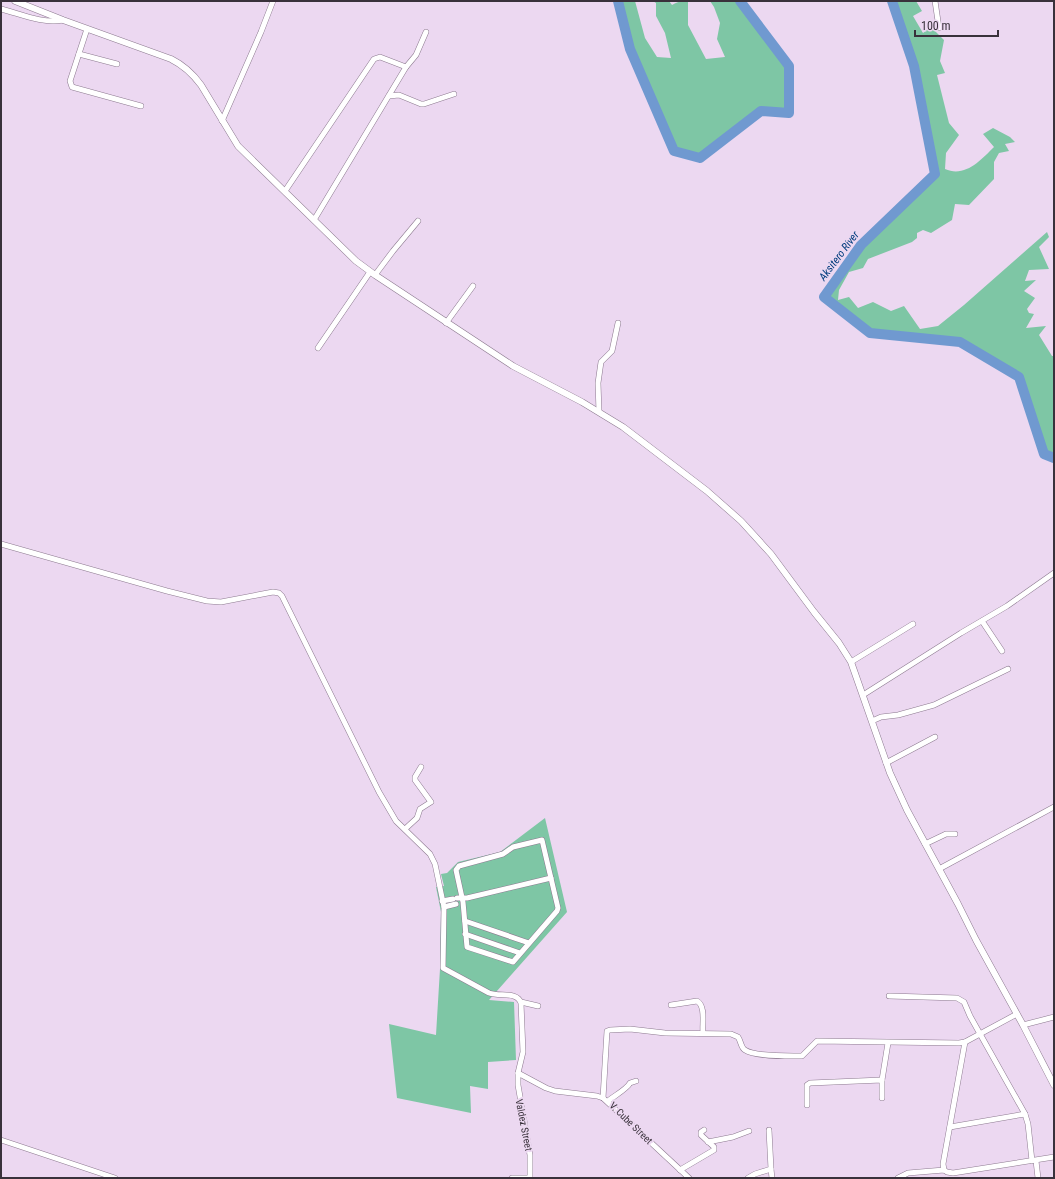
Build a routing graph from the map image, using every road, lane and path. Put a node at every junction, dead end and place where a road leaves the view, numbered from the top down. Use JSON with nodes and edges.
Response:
{"nodes":[{"id":1,"x":15,"y":1,"type":"edge"},
{"id":2,"x":273,"y":1,"type":"edge"},
{"id":3,"x":935,"y":1,"type":"edge"},
{"id":4,"x":1,"y":9,"type":"edge"},
{"id":5,"x":63,"y":20,"type":"junction"},
{"id":6,"x":939,"y":28,"type":"dead end"},
{"id":7,"x":87,"y":29,"type":"junction"},
{"id":8,"x":426,"y":32,"type":"dead end"},
{"id":9,"x":79,"y":54,"type":"junction"},
{"id":10,"x":117,"y":64,"type":"dead end"},
{"id":11,"x":406,"y":67,"type":"junction"},
{"id":12,"x":454,"y":94,"type":"dead end"},
{"id":13,"x":389,"y":96,"type":"junction"},
{"id":14,"x":140,"y":106,"type":"dead end"},
{"id":15,"x":222,"y":121,"type":"junction"},
{"id":16,"x":285,"y":191,"type":"junction"},
{"id":17,"x":314,"y":220,"type":"junction"},
{"id":18,"x":418,"y":221,"type":"dead end"},
{"id":19,"x":372,"y":274,"type":"junction"},
{"id":20,"x":473,"y":286,"type":"dead end"},
{"id":21,"x":446,"y":323,"type":"junction"},
{"id":22,"x":618,"y":323,"type":"dead end"},
{"id":23,"x":318,"y":348,"type":"dead end"},
{"id":24,"x":599,"y":412,"type":"junction"},
{"id":25,"x":1,"y":544,"type":"edge"},
{"id":26,"x":1054,"y":572,"type":"edge"},
{"id":27,"x":982,"y":621,"type":"junction"},
{"id":28,"x":913,"y":624,"type":"dead end"},
{"id":29,"x":1002,"y":651,"type":"dead end"},
{"id":30,"x":851,"y":662,"type":"junction"},
{"id":31,"x":1008,"y":669,"type":"dead end"},
{"id":32,"x":863,"y":695,"type":"junction"},
{"id":33,"x":872,"y":721,"type":"junction"},
{"id":34,"x":935,"y":737,"type":"dead end"},
{"id":35,"x":886,"y":763,"type":"junction"},
{"id":36,"x":421,"y":767,"type":"dead end"},
{"id":37,"x":1054,"y":807,"type":"edge"},
{"id":38,"x":405,"y":829,"type":"junction"},
{"id":39,"x":955,"y":834,"type":"dead end"},
{"id":40,"x":925,"y":844,"type":"junction"},
{"id":41,"x":939,"y":869,"type":"junction"},
{"id":42,"x":551,"y":878,"type":"junction"},
{"id":43,"x":459,"y":900,"type":"junction"},
{"id":44,"x":442,"y":901,"type":"junction"},
{"id":45,"x":444,"y":907,"type":"junction"},
{"id":46,"x":465,"y":921,"type":"junction"},
{"id":47,"x":465,"y":934,"type":"junction"},
{"id":48,"x":529,"y":944,"type":"junction"},
{"id":49,"x":520,"y":953,"type":"junction"},
{"id":50,"x":889,"y":996,"type":"dead end"},
{"id":51,"x":521,"y":1002,"type":"junction"},
{"id":52,"x":671,"y":1005,"type":"dead end"},
{"id":53,"x":538,"y":1006,"type":"dead end"},
{"id":54,"x":1017,"y":1014,"type":"junction"},
{"id":55,"x":1054,"y":1017,"type":"edge"},
{"id":56,"x":1023,"y":1025,"type":"junction"},
{"id":57,"x":703,"y":1033,"type":"junction"},
{"id":58,"x":980,"y":1033,"type":"junction"},
{"id":59,"x":965,"y":1042,"type":"junction"},
{"id":60,"x":888,"y":1043,"type":"junction"},
{"id":61,"x":518,"y":1073,"type":"junction"},
{"id":62,"x":882,"y":1080,"type":"junction"},
{"id":63,"x":636,"y":1082,"type":"dead end"},
{"id":64,"x":1054,"y":1085,"type":"edge"},
{"id":65,"x":882,"y":1098,"type":"dead end"},
{"id":66,"x":606,"y":1099,"type":"junction"},
{"id":67,"x":807,"y":1106,"type":"dead end"},
{"id":68,"x":1025,"y":1114,"type":"junction"},
{"id":69,"x":950,"y":1127,"type":"junction"},
{"id":70,"x":704,"y":1130,"type":"dead end"},
{"id":71,"x":769,"y":1130,"type":"dead end"},
{"id":72,"x":749,"y":1131,"type":"dead end"},
{"id":73,"x":1,"y":1140,"type":"edge"},
{"id":74,"x":708,"y":1142,"type":"junction"},
{"id":75,"x":1054,"y":1158,"type":"edge"},
{"id":76,"x":1034,"y":1161,"type":"junction"},
{"id":77,"x":771,"y":1169,"type":"junction"},
{"id":78,"x":680,"y":1170,"type":"junction"},
{"id":79,"x":944,"y":1170,"type":"junction"},
{"id":80,"x":115,"y":1178,"type":"edge"},
{"id":81,"x":512,"y":1178,"type":"edge"},
{"id":82,"x":530,"y":1178,"type":"edge"},
{"id":83,"x":689,"y":1178,"type":"edge"},
{"id":84,"x":748,"y":1178,"type":"edge"},
{"id":85,"x":772,"y":1178,"type":"edge"},
{"id":86,"x":898,"y":1178,"type":"edge"},
{"id":87,"x":1038,"y":1178,"type":"edge"}],
"edges":[{"from":1,"to":5,"type":"street"},
{"from":2,"to":15,"type":"street"},
{"from":3,"to":6,"type":"street"},
{"from":4,"to":5,"type":"street"},
{"from":5,"to":7,"type":"street"},
{"from":7,"to":9,"type":"street"},
{"from":7,"to":15,"type":"street"},
{"from":8,"to":11,"type":"street"},
{"from":9,"to":10,"type":"street"},
{"from":9,"to":14,"type":"street"},
{"from":11,"to":13,"type":"street"},
{"from":11,"to":16,"type":"street"},
{"from":12,"to":13,"type":"street"},
{"from":13,"to":17,"type":"street"},
{"from":15,"to":16,"type":"street"},
{"from":16,"to":17,"type":"street"},
{"from":17,"to":19,"type":"street"},
{"from":18,"to":19,"type":"street"},
{"from":19,"to":21,"type":"street"},
{"from":19,"to":23,"type":"street"},
{"from":20,"to":21,"type":"street"},
{"from":21,"to":24,"type":"street"},
{"from":22,"to":24,"type":"street"},
{"from":24,"to":30,"type":"street"},
{"from":25,"to":38,"type":"street"},
{"from":26,"to":27,"type":"street"},
{"from":27,"to":29,"type":"street"},
{"from":27,"to":32,"type":"street"},
{"from":28,"to":30,"type":"street"},
{"from":30,"to":32,"type":"street"},
{"from":31,"to":33,"type":"street"},
{"from":32,"to":33,"type":"street"},
{"from":33,"to":35,"type":"street"},
{"from":34,"to":35,"type":"street"},
{"from":35,"to":40,"type":"street"},
{"from":36,"to":38,"type":"street"},
{"from":37,"to":41,"type":"street"},
{"from":38,"to":44,"type":"street"},
{"from":39,"to":40,"type":"street"},
{"from":40,"to":41,"type":"street"},
{"from":41,"to":54,"type":"street"},
{"from":42,"to":43,"type":"street"},
{"from":42,"to":43,"type":"street"},
{"from":42,"to":48,"type":"street"},
{"from":43,"to":44,"type":"street"},
{"from":43,"to":45,"type":"street"},
{"from":43,"to":46,"type":"street"},
{"from":44,"to":45,"type":"street"},
{"from":45,"to":51,"type":"street"},
{"from":46,"to":47,"type":"street"},
{"from":46,"to":48,"type":"street"},
{"from":47,"to":49,"type":"street"},
{"from":47,"to":49,"type":"street"},
{"from":48,"to":49,"type":"street"},
{"from":50,"to":58,"type":"street"},
{"from":51,"to":53,"type":"street"},
{"from":51,"to":61,"type":"street","name":"Valdez Street"},
{"from":52,"to":57,"type":"street"},
{"from":54,"to":56,"type":"street"},
{"from":54,"to":58,"type":"street"},
{"from":55,"to":56,"type":"street"},
{"from":56,"to":64,"type":"street"},
{"from":57,"to":60,"type":"street"},
{"from":57,"to":66,"type":"street"},
{"from":58,"to":59,"type":"street"},
{"from":58,"to":68,"type":"street"},
{"from":59,"to":60,"type":"street"},
{"from":59,"to":69,"type":"street"},
{"from":60,"to":62,"type":"street"},
{"from":61,"to":66,"type":"street","name":"V. Cube Street"},
{"from":61,"to":82,"type":"street","name":"Valdez Street"},
{"from":62,"to":65,"type":"street"},
{"from":62,"to":67,"type":"street"},
{"from":63,"to":66,"type":"street"},
{"from":66,"to":78,"type":"street","name":"V. Cube Street"},
{"from":68,"to":69,"type":"street"},
{"from":68,"to":76,"type":"street"},
{"from":69,"to":79,"type":"street"},
{"from":70,"to":74,"type":"street"},
{"from":71,"to":77,"type":"street"},
{"from":72,"to":74,"type":"street"},
{"from":73,"to":80,"type":"street"},
{"from":74,"to":78,"type":"street"},
{"from":75,"to":76,"type":"street"},
{"from":76,"to":79,"type":"street"},
{"from":76,"to":87,"type":"street"},
{"from":77,"to":84,"type":"street"},
{"from":77,"to":85,"type":"street"},
{"from":78,"to":83,"type":"street","name":"V. Cube Street"},
{"from":79,"to":86,"type":"street"},
{"from":81,"to":82,"type":"street"}]}
